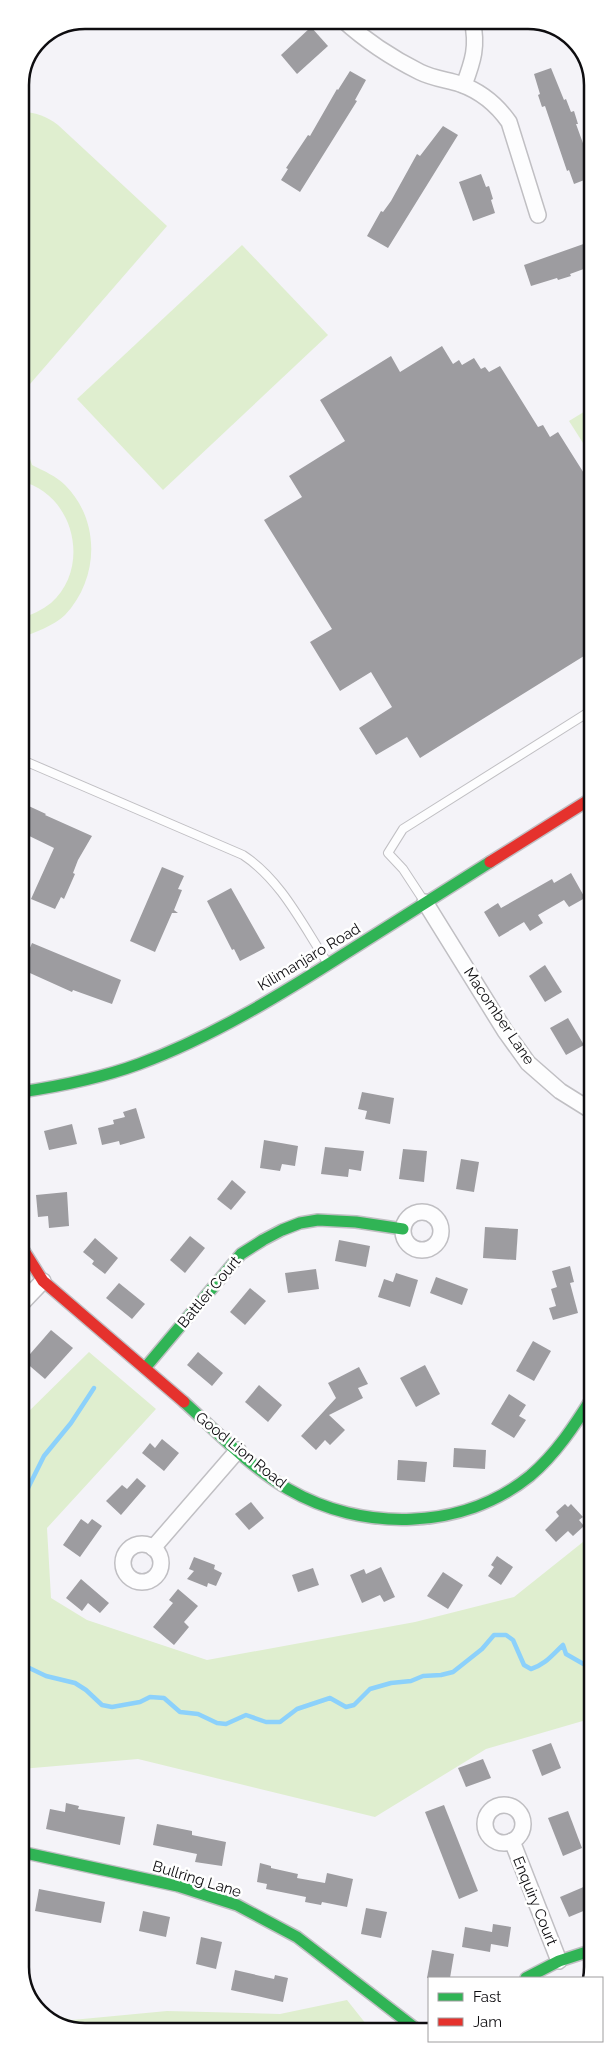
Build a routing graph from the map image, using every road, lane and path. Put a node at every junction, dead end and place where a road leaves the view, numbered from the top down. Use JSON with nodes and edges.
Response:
{"nodes":[{"id":1,"x":353,"y":29,"type":"edge"},
{"id":2,"x":474,"y":29,"type":"edge"},
{"id":3,"x":464,"y":85,"type":"junction"},
{"id":4,"x":538,"y":215,"type":"dead end"},
{"id":5,"x":584,"y":715,"type":"edge"},
{"id":6,"x":29,"y":763,"type":"edge"},
{"id":7,"x":584,"y":803,"type":"edge"},
{"id":8,"x":425,"y":902,"type":"junction"},
{"id":9,"x":328,"y":964,"type":"junction"},
{"id":10,"x":29,"y":1090,"type":"edge"},
{"id":11,"x":584,"y":1106,"type":"edge"},
{"id":12,"x":403,"y":1229,"type":"dead end"},
{"id":13,"x":29,"y":1259,"type":"edge"},
{"id":14,"x":43,"y":1281,"type":"junction"},
{"id":15,"x":29,"y":1296,"type":"edge"},
{"id":16,"x":145,"y":1368,"type":"junction"},
{"id":17,"x":584,"y":1409,"type":"edge"},
{"id":18,"x":238,"y":1450,"type":"junction"},
{"id":19,"x":153,"y":1548,"type":"dead end"},
{"id":20,"x":512,"y":1841,"type":"dead end"},
{"id":21,"x":29,"y":1854,"type":"edge"},
{"id":22,"x":584,"y":1953,"type":"edge"},
{"id":23,"x":559,"y":1961,"type":"junction"},
{"id":24,"x":528,"y":1977,"type":"edge"},
{"id":25,"x":409,"y":2023,"type":"edge"}],
"edges":[{"from":1,"to":3,"type":"street"},
{"from":2,"to":3,"type":"street"},
{"from":3,"to":4,"type":"street"},
{"from":5,"to":8,"type":"lane"},
{"from":6,"to":9,"type":"lane"},
{"from":7,"to":8,"type":"street","name":"Kilimanjaro Road"},
{"from":8,"to":9,"type":"street","name":"Kilimanjaro Road"},
{"from":8,"to":11,"type":"street","name":"Macomber Lane"},
{"from":9,"to":10,"type":"street","name":"Kilimanjaro Road"},
{"from":12,"to":16,"type":"street","name":"Battler Court"},
{"from":13,"to":14,"type":"street","name":"Good Lion Road"},
{"from":14,"to":15,"type":"street"},
{"from":14,"to":16,"type":"street","name":"Good Lion Road"},
{"from":16,"to":18,"type":"street","name":"Good Lion Road"},
{"from":17,"to":18,"type":"street","name":"Good Lion Road"},
{"from":18,"to":19,"type":"street"},
{"from":20,"to":23,"type":"street","name":"Enquiry Court"},
{"from":21,"to":25,"type":"street","name":"Bullring Lane"},
{"from":22,"to":23,"type":"street"},
{"from":23,"to":24,"type":"street"}]}
